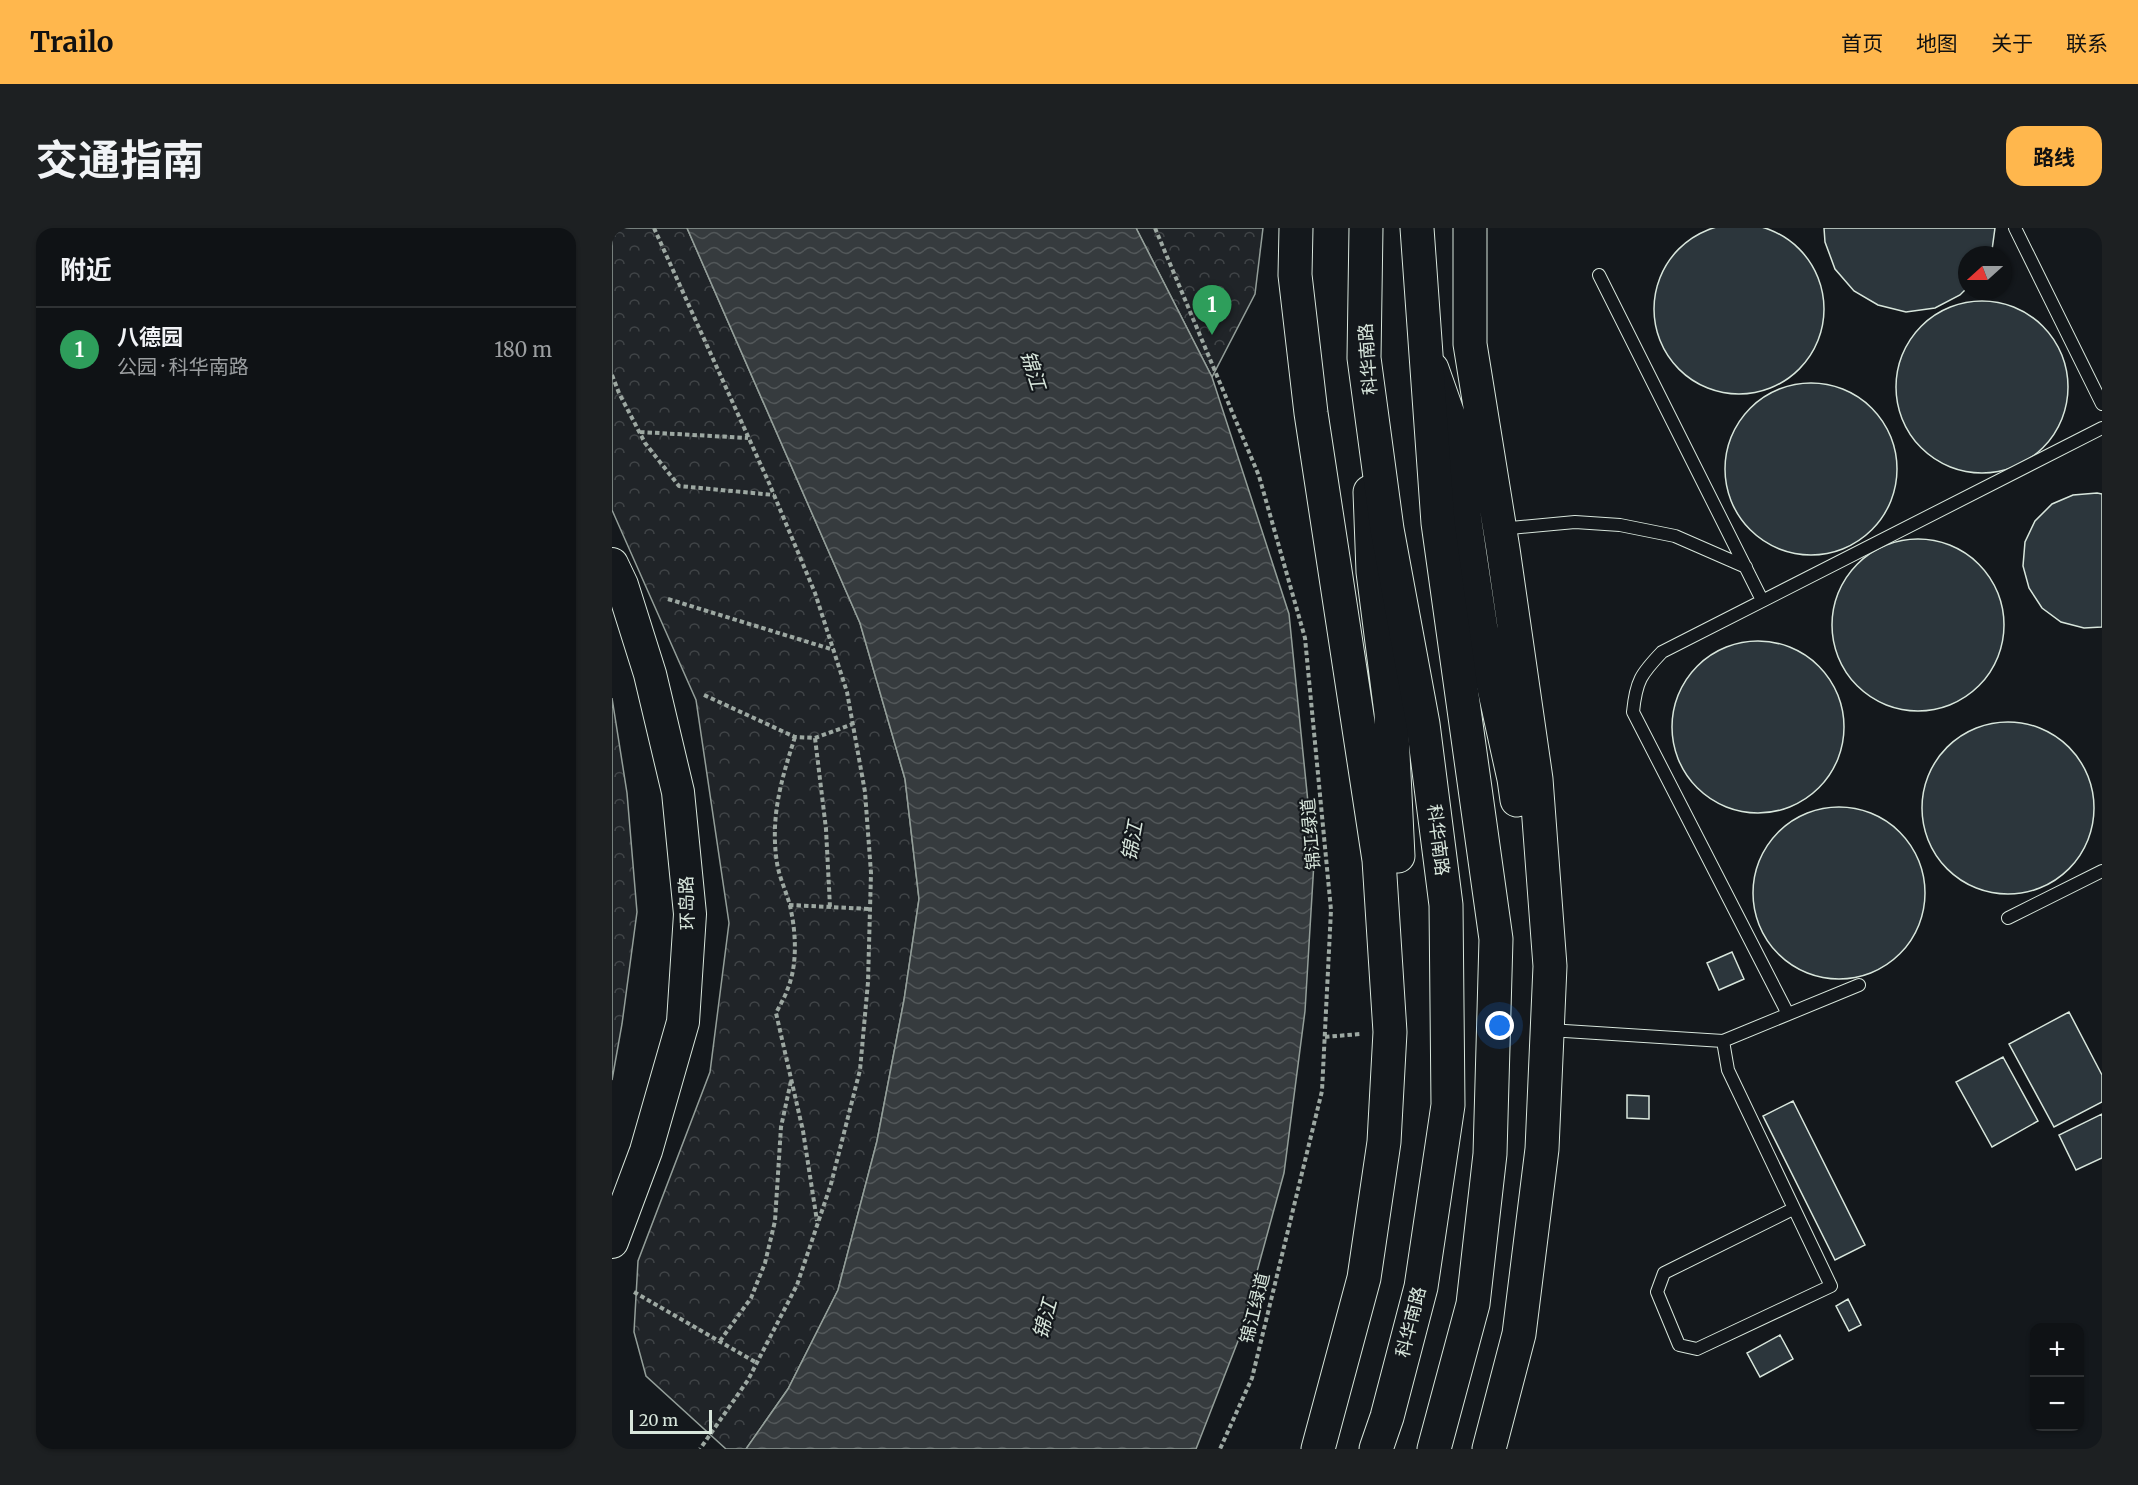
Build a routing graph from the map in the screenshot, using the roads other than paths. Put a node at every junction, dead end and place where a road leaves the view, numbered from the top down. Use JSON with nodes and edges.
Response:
{"nodes":[{"id":1,"x":1296,"y":228,"type":"edge"},
{"id":2,"x":1366,"y":228,"type":"edge"},
{"id":3,"x":1417,"y":228,"type":"edge"},
{"id":4,"x":1470,"y":228,"type":"edge"},
{"id":5,"x":2015,"y":228,"type":"edge"},
{"id":6,"x":1599,"y":275,"type":"dead end"},
{"id":7,"x":1424,"y":347,"type":"junction"},
{"id":8,"x":1364,"y":358,"type":"junction"},
{"id":9,"x":2102,"y":404,"type":"edge"},
{"id":10,"x":2102,"y":428,"type":"edge"},
{"id":11,"x":1500,"y":529,"type":"junction"},
{"id":12,"x":612,"y":564,"type":"edge"},
{"id":13,"x":1746,"y":567,"type":"junction"},
{"id":14,"x":1762,"y":600,"type":"junction"},
{"id":15,"x":2102,"y":871,"type":"edge"},
{"id":16,"x":2008,"y":918,"type":"dead end"},
{"id":17,"x":1859,"y":985,"type":"dead end"},
{"id":18,"x":1788,"y":1014,"type":"junction"},
{"id":19,"x":1547,"y":1030,"type":"junction"},
{"id":20,"x":1390,"y":1032,"type":"junction"},
{"id":21,"x":1723,"y":1041,"type":"junction"},
{"id":22,"x":1542,"y":1149,"type":"junction"},
{"id":23,"x":1793,"y":1209,"type":"junction"},
{"id":24,"x":612,"y":1242,"type":"edge"},
{"id":25,"x":1318,"y":1449,"type":"edge"},
{"id":26,"x":1376,"y":1449,"type":"edge"},
{"id":27,"x":1434,"y":1449,"type":"edge"},
{"id":28,"x":1489,"y":1449,"type":"edge"}],
"edges":[{"from":1,"to":20,"type":"main road"},
{"from":2,"to":8,"type":"main road","name":"科华南路"},
{"from":3,"to":7,"type":"main road"},
{"from":4,"to":11,"type":"main road"},
{"from":5,"to":9,"type":"lane"},
{"from":6,"to":13,"type":"lane"},
{"from":7,"to":22,"type":"main road"},
{"from":7,"to":27,"type":"main road"},
{"from":8,"to":20,"type":"main road"},
{"from":8,"to":26,"type":"main road","name":"科华南路"},
{"from":10,"to":14,"type":"lane"},
{"from":11,"to":13,"type":"lane"},
{"from":11,"to":19,"type":"main road"},
{"from":12,"to":24,"type":"street","name":"环岛路"},
{"from":13,"to":14,"type":"lane"},
{"from":14,"to":18,"type":"lane"},
{"from":15,"to":16,"type":"lane"},
{"from":17,"to":18,"type":"lane"},
{"from":18,"to":21,"type":"lane"},
{"from":19,"to":21,"type":"lane"},
{"from":19,"to":22,"type":"main road"},
{"from":20,"to":25,"type":"main road"},
{"from":21,"to":23,"type":"lane"},
{"from":22,"to":28,"type":"main road"},
{"from":23,"to":23,"type":"lane"}]}
